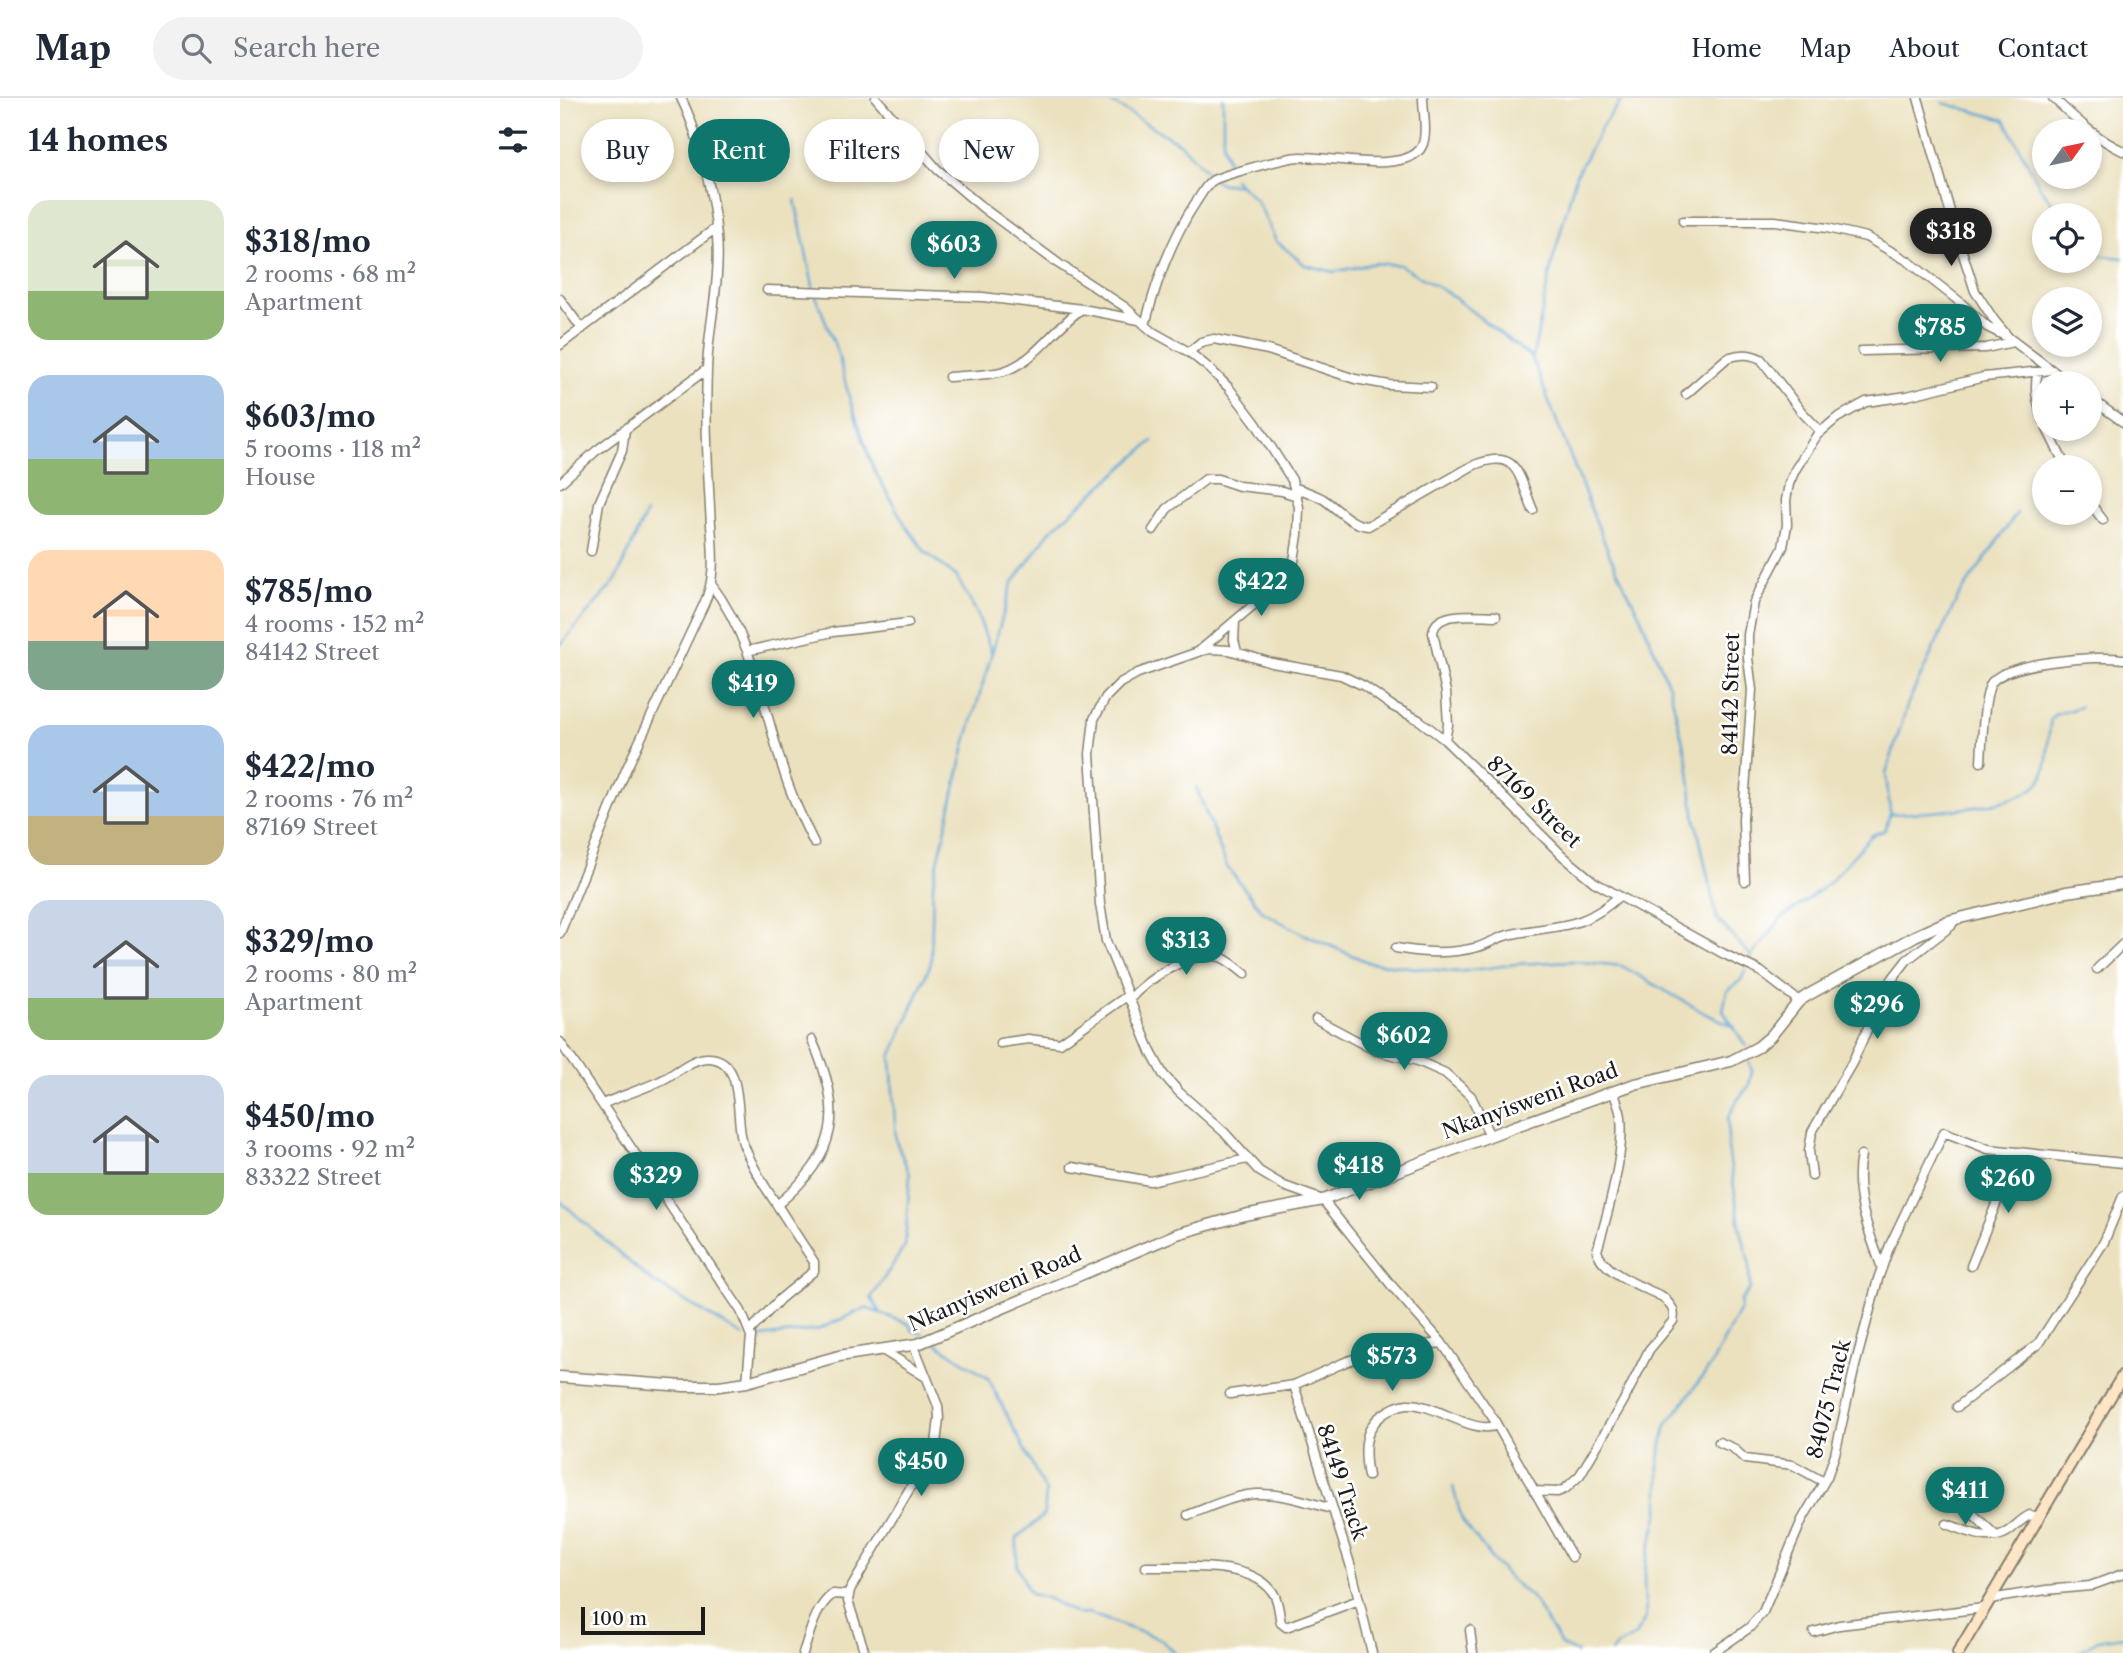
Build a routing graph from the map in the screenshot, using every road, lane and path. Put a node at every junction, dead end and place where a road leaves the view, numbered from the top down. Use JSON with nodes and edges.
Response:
{"nodes":[{"id":1,"x":681,"y":98,"type":"edge"},
{"id":2,"x":876,"y":98,"type":"edge"},
{"id":3,"x":1423,"y":98,"type":"edge"},
{"id":4,"x":1918,"y":98,"type":"edge"},
{"id":5,"x":2053,"y":98,"type":"edge"},
{"id":6,"x":2123,"y":151,"type":"edge"},
{"id":7,"x":1683,"y":221,"type":"dead end"},
{"id":8,"x":716,"y":228,"type":"junction"},
{"id":9,"x":767,"y":290,"type":"dead end"},
{"id":10,"x":560,"y":299,"type":"edge"},
{"id":11,"x":1082,"y":309,"type":"junction"},
{"id":12,"x":1142,"y":323,"type":"junction"},
{"id":13,"x":582,"y":329,"type":"junction"},
{"id":14,"x":2011,"y":340,"type":"junction"},
{"id":15,"x":560,"y":345,"type":"edge"},
{"id":16,"x":1862,"y":351,"type":"dead end"},
{"id":17,"x":1189,"y":352,"type":"junction"},
{"id":18,"x":707,"y":369,"type":"junction"},
{"id":19,"x":2052,"y":370,"type":"joint"},
{"id":20,"x":2045,"y":371,"type":"edge"},
{"id":21,"x":2032,"y":373,"type":"edge"},
{"id":22,"x":949,"y":377,"type":"dead end"},
{"id":23,"x":1431,"y":387,"type":"dead end"},
{"id":24,"x":1686,"y":394,"type":"dead end"},
{"id":25,"x":2102,"y":407,"type":"edge"},
{"id":26,"x":2123,"y":422,"type":"edge"},
{"id":27,"x":625,"y":429,"type":"junction"},
{"id":28,"x":1821,"y":432,"type":"junction"},
{"id":29,"x":560,"y":483,"type":"edge"},
{"id":30,"x":1297,"y":492,"type":"junction"},
{"id":31,"x":1533,"y":510,"type":"dead end"},
{"id":32,"x":1153,"y":530,"type":"dead end"},
{"id":33,"x":591,"y":551,"type":"dead end"},
{"id":34,"x":711,"y":584,"type":"junction"},
{"id":35,"x":1496,"y":616,"type":"dead end"},
{"id":36,"x":1235,"y":621,"type":"junction"},
{"id":37,"x":908,"y":623,"type":"dead end"},
{"id":38,"x":747,"y":651,"type":"junction"},
{"id":39,"x":1198,"y":652,"type":"junction"},
{"id":40,"x":1237,"y":652,"type":"junction"},
{"id":41,"x":2123,"y":659,"type":"edge"},
{"id":42,"x":1445,"y":740,"type":"junction"},
{"id":43,"x":1981,"y":762,"type":"dead end"},
{"id":44,"x":814,"y":843,"type":"dead end"},
{"id":45,"x":1745,"y":881,"type":"dead end"},
{"id":46,"x":2123,"y":884,"type":"edge"},
{"id":47,"x":1619,"y":896,"type":"junction"},
{"id":48,"x":1955,"y":919,"type":"junction"},
{"id":49,"x":560,"y":933,"type":"edge"},
{"id":50,"x":2123,"y":944,"type":"edge"},
{"id":51,"x":1396,"y":948,"type":"dead end"},
{"id":52,"x":2097,"y":969,"type":"dead end"},
{"id":53,"x":1245,"y":974,"type":"dead end"},
{"id":54,"x":1128,"y":998,"type":"junction"},
{"id":55,"x":1800,"y":1001,"type":"junction"},
{"id":56,"x":1316,"y":1018,"type":"dead end"},
{"id":57,"x":812,"y":1040,"type":"dead end"},
{"id":58,"x":560,"y":1042,"type":"edge"},
{"id":59,"x":1000,"y":1043,"type":"dead end"},
{"id":60,"x":1613,"y":1091,"type":"junction"},
{"id":61,"x":602,"y":1104,"type":"junction"},
{"id":62,"x":1490,"y":1136,"type":"junction"},
{"id":63,"x":2020,"y":1152,"type":"junction"},
{"id":64,"x":1860,"y":1155,"type":"dead end"},
{"id":65,"x":1247,"y":1159,"type":"junction"},
{"id":66,"x":2123,"y":1163,"type":"edge"},
{"id":67,"x":1072,"y":1167,"type":"dead end"},
{"id":68,"x":1812,"y":1177,"type":"dead end"},
{"id":69,"x":2123,"y":1196,"type":"edge"},
{"id":70,"x":1323,"y":1200,"type":"junction"},
{"id":71,"x":777,"y":1205,"type":"junction"},
{"id":72,"x":1971,"y":1266,"type":"dead end"},
{"id":73,"x":1882,"y":1269,"type":"junction"},
{"id":74,"x":750,"y":1331,"type":"junction"},
{"id":75,"x":1443,"y":1343,"type":"junction"},
{"id":76,"x":914,"y":1346,"type":"junction"},
{"id":77,"x":884,"y":1351,"type":"junction"},
{"id":78,"x":2123,"y":1374,"type":"edge"},
{"id":79,"x":560,"y":1377,"type":"edge"},
{"id":80,"x":926,"y":1377,"type":"junction"},
{"id":81,"x":747,"y":1382,"type":"junction"},
{"id":82,"x":1294,"y":1385,"type":"junction"},
{"id":83,"x":1230,"y":1394,"type":"dead end"},
{"id":84,"x":1957,"y":1407,"type":"dead end"},
{"id":85,"x":1497,"y":1425,"type":"junction"},
{"id":86,"x":1719,"y":1442,"type":"dead end"},
{"id":87,"x":1368,"y":1476,"type":"dead end"},
{"id":88,"x":1824,"y":1482,"type":"junction"},
{"id":89,"x":1534,"y":1491,"type":"junction"},
{"id":90,"x":1955,"y":1496,"type":"dead end"},
{"id":91,"x":1332,"y":1509,"type":"junction"},
{"id":92,"x":1188,"y":1515,"type":"dead end"},
{"id":93,"x":2039,"y":1517,"type":"junction"},
{"id":94,"x":1947,"y":1524,"type":"dead end"},
{"id":95,"x":1996,"y":1536,"type":"junction"},
{"id":96,"x":1572,"y":1557,"type":"dead end"},
{"id":97,"x":1146,"y":1567,"type":"dead end"},
{"id":98,"x":2123,"y":1574,"type":"edge"},
{"id":99,"x":848,"y":1595,"type":"junction"},
{"id":100,"x":1359,"y":1600,"type":"junction"},
{"id":101,"x":1987,"y":1604,"type":"junction"},
{"id":102,"x":1470,"y":1630,"type":"dead end"},
{"id":103,"x":1814,"y":1632,"type":"dead end"},
{"id":104,"x":803,"y":1653,"type":"edge"},
{"id":105,"x":865,"y":1653,"type":"edge"},
{"id":106,"x":1372,"y":1653,"type":"edge"},
{"id":107,"x":1473,"y":1653,"type":"edge"},
{"id":108,"x":1713,"y":1653,"type":"edge"},
{"id":109,"x":1958,"y":1653,"type":"edge"}],
"edges":[{"from":1,"to":8,"type":"street"},
{"from":2,"to":12,"type":"street"},
{"from":3,"to":12,"type":"street"},
{"from":4,"to":14,"type":"street"},
{"from":5,"to":6,"type":"street"},
{"from":7,"to":14,"type":"street"},
{"from":8,"to":13,"type":"street"},
{"from":8,"to":18,"type":"street"},
{"from":9,"to":11,"type":"street"},
{"from":10,"to":13,"type":"street"},
{"from":11,"to":12,"type":"street"},
{"from":11,"to":22,"type":"street"},
{"from":12,"to":17,"type":"street"},
{"from":13,"to":15,"type":"street"},
{"from":14,"to":16,"type":"street"},
{"from":14,"to":19,"type":"street"},
{"from":17,"to":23,"type":"street"},
{"from":17,"to":30,"type":"street"},
{"from":18,"to":27,"type":"street"},
{"from":18,"to":34,"type":"street"},
{"from":19,"to":20,"type":"street","name":"84142 Street"},
{"from":21,"to":28,"type":"street","name":"84142 Street"},
{"from":24,"to":28,"type":"street"},
{"from":25,"to":26,"type":"street"},
{"from":27,"to":29,"type":"street"},
{"from":27,"to":33,"type":"street"},
{"from":28,"to":45,"type":"street","name":"84142 Street"},
{"from":30,"to":31,"type":"street"},
{"from":30,"to":32,"type":"street"},
{"from":30,"to":36,"type":"street"},
{"from":34,"to":38,"type":"street"},
{"from":34,"to":49,"type":"street"},
{"from":35,"to":42,"type":"street"},
{"from":36,"to":39,"type":"street"},
{"from":36,"to":40,"type":"street"},
{"from":37,"to":38,"type":"street"},
{"from":38,"to":44,"type":"street"},
{"from":39,"to":40,"type":"street","name":"87169 Street"},
{"from":39,"to":54,"type":"street"},
{"from":40,"to":42,"type":"street","name":"87169 Street"},
{"from":41,"to":43,"type":"street"},
{"from":42,"to":47,"type":"street","name":"87169 Street"},
{"from":46,"to":48,"type":"street","name":"Nkanyisweni Road"},
{"from":47,"to":51,"type":"street"},
{"from":47,"to":55,"type":"street","name":"87169 Street"},
{"from":48,"to":55,"type":"street","name":"Nkanyisweni Road"},
{"from":48,"to":68,"type":"street"},
{"from":50,"to":52,"type":"street"},
{"from":53,"to":54,"type":"street"},
{"from":54,"to":59,"type":"street"},
{"from":54,"to":65,"type":"street"},
{"from":55,"to":60,"type":"street","name":"Nkanyisweni Road"},
{"from":56,"to":62,"type":"street"},
{"from":57,"to":71,"type":"street"},
{"from":58,"to":61,"type":"street"},
{"from":60,"to":62,"type":"street","name":"Nkanyisweni Road"},
{"from":60,"to":89,"type":"street"},
{"from":61,"to":71,"type":"street"},
{"from":61,"to":74,"type":"street"},
{"from":62,"to":70,"type":"street","name":"Nkanyisweni Road"},
{"from":63,"to":66,"type":"street"},
{"from":63,"to":72,"type":"street"},
{"from":63,"to":73,"type":"street","name":"84075 Track"},
{"from":64,"to":73,"type":"street"},
{"from":65,"to":67,"type":"street"},
{"from":65,"to":70,"type":"street"},
{"from":69,"to":84,"type":"street"},
{"from":70,"to":75,"type":"street"},
{"from":70,"to":76,"type":"street","name":"Nkanyisweni Road"},
{"from":71,"to":74,"type":"street"},
{"from":73,"to":88,"type":"street","name":"84075 Track"},
{"from":74,"to":81,"type":"street"},
{"from":75,"to":82,"type":"street"},
{"from":75,"to":85,"type":"street"},
{"from":76,"to":77,"type":"street","name":"Nkanyisweni Road"},
{"from":76,"to":80,"type":"street"},
{"from":77,"to":80,"type":"street"},
{"from":77,"to":81,"type":"street","name":"Nkanyisweni Road"},
{"from":78,"to":93,"type":"main road"},
{"from":79,"to":81,"type":"street","name":"Nkanyisweni Road"},
{"from":80,"to":99,"type":"street"},
{"from":82,"to":83,"type":"street"},
{"from":82,"to":91,"type":"street","name":"84149 Track"},
{"from":85,"to":87,"type":"street"},
{"from":85,"to":89,"type":"street"},
{"from":86,"to":88,"type":"street"},
{"from":88,"to":108,"type":"street","name":"84075 Track"},
{"from":89,"to":96,"type":"street"},
{"from":90,"to":95,"type":"street"},
{"from":91,"to":92,"type":"street"},
{"from":91,"to":100,"type":"street","name":"84149 Track"},
{"from":93,"to":95,"type":"street"},
{"from":93,"to":101,"type":"main road"},
{"from":94,"to":95,"type":"street"},
{"from":97,"to":100,"type":"street"},
{"from":98,"to":101,"type":"street"},
{"from":99,"to":104,"type":"street"},
{"from":99,"to":105,"type":"street"},
{"from":100,"to":106,"type":"street","name":"84149 Track"},
{"from":101,"to":103,"type":"street"},
{"from":101,"to":109,"type":"main road"},
{"from":102,"to":107,"type":"street"}]}
